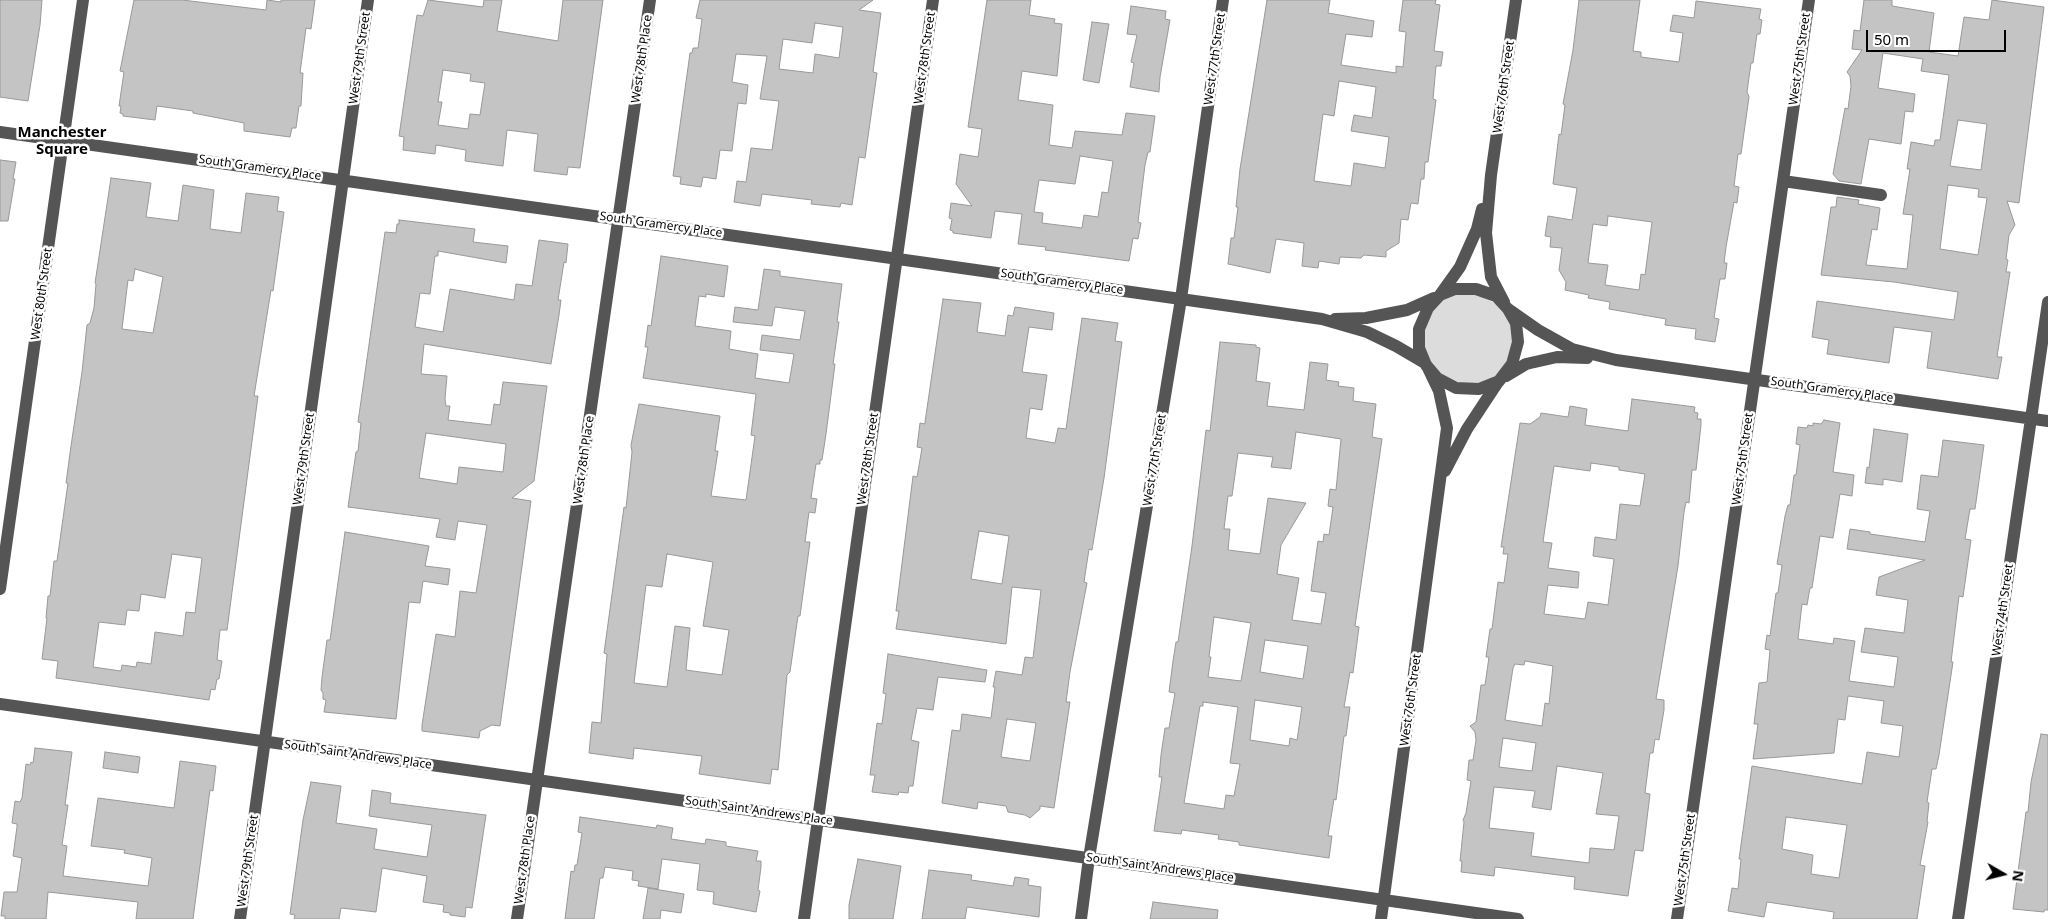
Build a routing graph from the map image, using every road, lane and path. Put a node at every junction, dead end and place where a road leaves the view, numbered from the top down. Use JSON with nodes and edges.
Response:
{"nodes":[{"id":1,"x":83,"y":0,"type":"edge"},
{"id":2,"x":368,"y":0,"type":"edge"},
{"id":3,"x":650,"y":0,"type":"edge"},
{"id":4,"x":933,"y":0,"type":"edge"},
{"id":5,"x":1223,"y":0,"type":"edge"},
{"id":6,"x":1516,"y":0,"type":"edge"},
{"id":7,"x":1809,"y":0,"type":"edge"},
{"id":8,"x":0,"y":132,"type":"edge"},
{"id":9,"x":64,"y":141,"type":"junction"},
{"id":10,"x":1491,"y":175,"type":"junction"},
{"id":11,"x":343,"y":180,"type":"junction"},
{"id":12,"x":1783,"y":181,"type":"junction"},
{"id":13,"x":1881,"y":195,"type":"dead end"},
{"id":14,"x":619,"y":219,"type":"junction"},
{"id":15,"x":897,"y":259,"type":"junction"},
{"id":16,"x":1440,"y":296,"type":"junction"},
{"id":17,"x":1181,"y":299,"type":"junction"},
{"id":18,"x":2048,"y":302,"type":"edge"},
{"id":19,"x":1508,"y":308,"type":"junction"},
{"id":20,"x":1322,"y":319,"type":"junction"},
{"id":21,"x":1616,"y":360,"type":"junction"},
{"id":22,"x":1426,"y":365,"type":"junction"},
{"id":23,"x":1754,"y":379,"type":"junction"},
{"id":24,"x":1499,"y":381,"type":"junction"},
{"id":25,"x":2030,"y":419,"type":"junction"},
{"id":26,"x":2048,"y":421,"type":"edge"},
{"id":27,"x":1441,"y":480,"type":"junction"},
{"id":28,"x":0,"y":589,"type":"edge"},
{"id":29,"x":0,"y":704,"type":"edge"},
{"id":30,"x":264,"y":742,"type":"junction"},
{"id":31,"x":536,"y":780,"type":"junction"},
{"id":32,"x":818,"y":820,"type":"junction"},
{"id":33,"x":1089,"y":858,"type":"junction"},
{"id":34,"x":1384,"y":900,"type":"junction"},
{"id":35,"x":240,"y":919,"type":"edge"},
{"id":36,"x":516,"y":919,"type":"edge"},
{"id":37,"x":804,"y":919,"type":"edge"},
{"id":38,"x":1081,"y":919,"type":"edge"},
{"id":39,"x":1381,"y":919,"type":"edge"},
{"id":40,"x":1518,"y":919,"type":"edge"},
{"id":41,"x":1677,"y":919,"type":"edge"},
{"id":42,"x":1958,"y":919,"type":"edge"}],
"edges":[{"from":1,"to":9,"type":"street","name":"West 80th Street"},
{"from":2,"to":11,"type":"street","name":"West 79th Street"},
{"from":3,"to":14,"type":"street","name":"West 78th Place"},
{"from":4,"to":15,"type":"street","name":"West 78th Street"},
{"from":5,"to":17,"type":"street","name":"West 77th Street"},
{"from":6,"to":10,"type":"street","name":"West 76th Street"},
{"from":7,"to":12,"type":"street","name":"West 75th Street"},
{"from":8,"to":9,"type":"street","name":"South Gramercy Place"},
{"from":9,"to":11,"type":"street","name":"South Gramercy Place"},
{"from":9,"to":28,"type":"street","name":"West 80th Street"},
{"from":10,"to":16,"type":"street","name":"West 76th Street"},
{"from":10,"to":19,"type":"street","name":"West 76th Street"},
{"from":11,"to":14,"type":"street","name":"South Gramercy Place"},
{"from":11,"to":30,"type":"street","name":"West 79th Street"},
{"from":12,"to":13,"type":"street"},
{"from":12,"to":23,"type":"street","name":"West 75th Street"},
{"from":14,"to":15,"type":"street","name":"South Gramercy Place"},
{"from":14,"to":31,"type":"street","name":"West 78th Place"},
{"from":15,"to":17,"type":"street","name":"South Gramercy Place"},
{"from":15,"to":32,"type":"street","name":"West 78th Street"},
{"from":16,"to":19,"type":"street"},
{"from":16,"to":20,"type":"street","name":"South Gramercy Place"},
{"from":16,"to":22,"type":"street"},
{"from":17,"to":20,"type":"street","name":"South Gramercy Place"},
{"from":17,"to":33,"type":"street","name":"West 77th Street"},
{"from":18,"to":25,"type":"street","name":"West 74th Street"},
{"from":19,"to":21,"type":"street","name":"South Gramercy Place"},
{"from":19,"to":24,"type":"street"},
{"from":20,"to":22,"type":"street","name":"South Gramercy Place"},
{"from":21,"to":23,"type":"street","name":"South Gramercy Place"},
{"from":21,"to":24,"type":"street","name":"South Gramercy Place"},
{"from":22,"to":24,"type":"street"},
{"from":22,"to":27,"type":"street","name":"West 76th Street"},
{"from":23,"to":25,"type":"street","name":"South Gramercy Place"},
{"from":23,"to":41,"type":"street","name":"West 75th Street"},
{"from":24,"to":27,"type":"street","name":"West 76th Street"},
{"from":25,"to":26,"type":"street","name":"South Gramercy Place"},
{"from":25,"to":42,"type":"street","name":"West 74th Street"},
{"from":27,"to":34,"type":"street","name":"West 76th Street"},
{"from":29,"to":30,"type":"street","name":"South Saint Andrews Place"},
{"from":30,"to":31,"type":"street","name":"South Saint Andrews Place"},
{"from":30,"to":35,"type":"street","name":"West 79th Street"},
{"from":31,"to":32,"type":"street","name":"South Saint Andrews Place"},
{"from":31,"to":36,"type":"street","name":"West 78th Place"},
{"from":32,"to":33,"type":"street","name":"South Saint Andrews Place"},
{"from":32,"to":37,"type":"street","name":"West 78th Street"},
{"from":33,"to":34,"type":"street","name":"South Saint Andrews Place"},
{"from":33,"to":38,"type":"street","name":"West 77th Street"},
{"from":34,"to":39,"type":"street","name":"West 76th Street"},
{"from":34,"to":40,"type":"street","name":"South Saint Andrews Place"}]}
